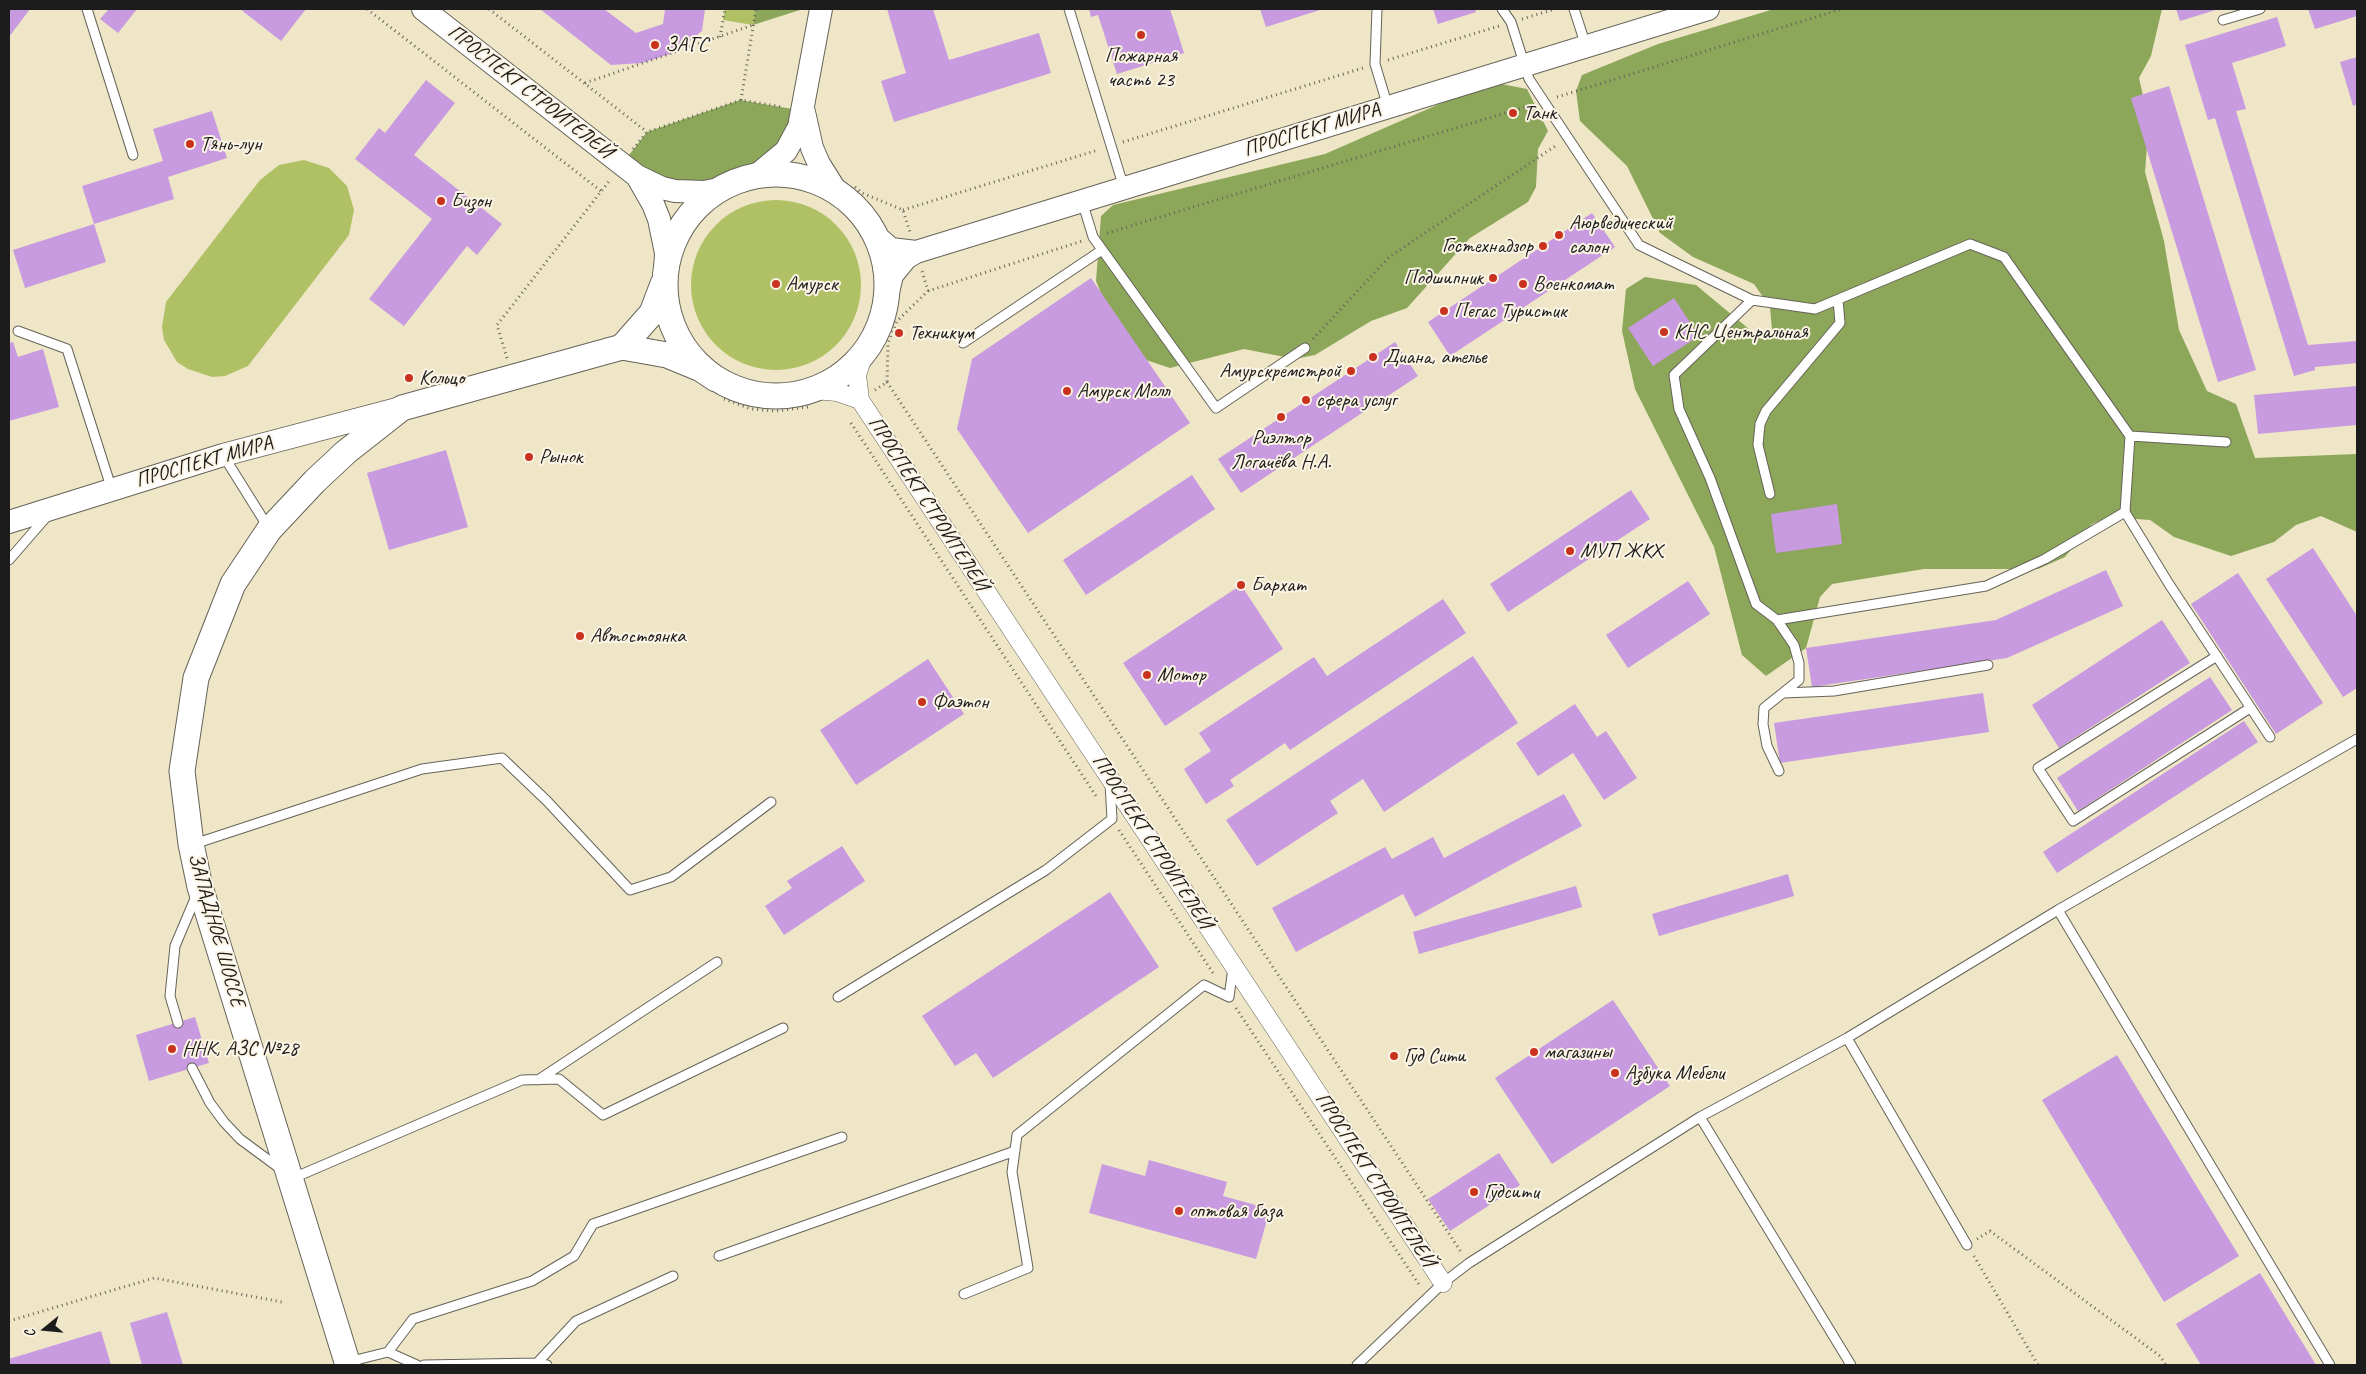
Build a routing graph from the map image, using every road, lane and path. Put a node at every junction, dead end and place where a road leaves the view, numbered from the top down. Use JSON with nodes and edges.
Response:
{"nodes":[{"id":1,"x":87,"y":9,"type":"edge"},
{"id":2,"x":367,"y":9,"type":"edge"},
{"id":3,"x":423,"y":9,"type":"edge"},
{"id":4,"x":489,"y":9,"type":"edge"},
{"id":5,"x":725,"y":9,"type":"edge"},
{"id":6,"x":756,"y":9,"type":"edge"},
{"id":7,"x":821,"y":9,"type":"edge"},
{"id":8,"x":1069,"y":9,"type":"edge"},
{"id":9,"x":1377,"y":9,"type":"edge"},
{"id":10,"x":1502,"y":9,"type":"edge"},
{"id":11,"x":1554,"y":9,"type":"edge"},
{"id":12,"x":1574,"y":9,"type":"edge"},
{"id":13,"x":1708,"y":9,"type":"edge"},
{"id":14,"x":1842,"y":9,"type":"edge"},
{"id":15,"x":2260,"y":9,"type":"edge"},
{"id":16,"x":2223,"y":20,"type":"dead end"},
{"id":17,"x":1511,"y":22,"type":"junction"},
{"id":18,"x":753,"y":25,"type":"junction"},
{"id":19,"x":720,"y":37,"type":"junction"},
{"id":20,"x":1586,"y":46,"type":"junction"},
{"id":21,"x":1375,"y":64,"type":"junction"},
{"id":22,"x":1524,"y":65,"type":"junction"},
{"id":23,"x":584,"y":83,"type":"junction"},
{"id":24,"x":740,"y":100,"type":"junction"},
{"id":25,"x":1544,"y":101,"type":"junction"},
{"id":26,"x":761,"y":103,"type":"dead end"},
{"id":27,"x":1388,"y":107,"type":"junction"},
{"id":28,"x":804,"y":111,"type":"junction"},
{"id":29,"x":1568,"y":138,"type":"junction"},
{"id":30,"x":1111,"y":146,"type":"junction"},
{"id":31,"x":133,"y":155,"type":"dead end"},
{"id":32,"x":758,"y":175,"type":"junction"},
{"id":33,"x":637,"y":176,"type":"junction"},
{"id":34,"x":1124,"y":188,"type":"junction"},
{"id":35,"x":719,"y":189,"type":"junction"},
{"id":36,"x":836,"y":191,"type":"junction"},
{"id":37,"x":1082,"y":201,"type":"junction"},
{"id":38,"x":903,"y":210,"type":"dead end"},
{"id":39,"x":877,"y":237,"type":"junction"},
{"id":40,"x":1093,"y":237,"type":"junction"},
{"id":41,"x":1102,"y":250,"type":"junction"},
{"id":42,"x":916,"y":252,"type":"junction"},
{"id":43,"x":665,"y":273,"type":"junction"},
{"id":44,"x":928,"y":291,"type":"dead end"},
{"id":45,"x":887,"y":297,"type":"junction"},
{"id":46,"x":1752,"y":300,"type":"junction"},
{"id":47,"x":1838,"y":300,"type":"junction"},
{"id":48,"x":497,"y":325,"type":"dead end"},
{"id":49,"x":18,"y":331,"type":"dead end"},
{"id":50,"x":963,"y":343,"type":"dead end"},
{"id":51,"x":622,"y":347,"type":"junction"},
{"id":52,"x":1305,"y":348,"type":"joint"},
{"id":53,"x":864,"y":354,"type":"junction"},
{"id":54,"x":716,"y":379,"type":"junction"},
{"id":55,"x":887,"y":382,"type":"dead end"},
{"id":56,"x":815,"y":390,"type":"junction"},
{"id":57,"x":860,"y":400,"type":"junction"},
{"id":58,"x":402,"y":408,"type":"junction"},
{"id":59,"x":856,"y":432,"type":"dead end"},
{"id":60,"x":2130,"y":436,"type":"junction"},
{"id":61,"x":2226,"y":442,"type":"dead end"},
{"id":62,"x":223,"y":455,"type":"junction"},
{"id":63,"x":112,"y":490,"type":"junction"},
{"id":64,"x":1770,"y":494,"type":"dead end"},
{"id":65,"x":54,"y":508,"type":"junction"},
{"id":66,"x":2125,"y":512,"type":"junction"},
{"id":67,"x":9,"y":522,"type":"edge"},
{"id":68,"x":269,"y":530,"type":"junction"},
{"id":69,"x":9,"y":560,"type":"edge"},
{"id":70,"x":1778,"y":620,"type":"junction"},
{"id":71,"x":2217,"y":656,"type":"junction"},
{"id":72,"x":1988,"y":666,"type":"dead end"},
{"id":73,"x":1783,"y":693,"type":"junction"},
{"id":74,"x":2250,"y":708,"type":"junction"},
{"id":75,"x":2270,"y":737,"type":"dead end"},
{"id":76,"x":2357,"y":739,"type":"edge"},
{"id":77,"x":1779,"y":771,"type":"dead end"},
{"id":78,"x":1109,"y":778,"type":"junction"},
{"id":79,"x":771,"y":802,"type":"dead end"},
{"id":80,"x":1112,"y":819,"type":"junction"},
{"id":81,"x":191,"y":844,"type":"junction"},
{"id":82,"x":200,"y":887,"type":"junction"},
{"id":83,"x":2058,"y":910,"type":"junction"},
{"id":84,"x":717,"y":962,"type":"dead end"},
{"id":85,"x":1233,"y":966,"type":"junction"},
{"id":86,"x":838,"y":997,"type":"dead end"},
{"id":87,"x":1229,"y":997,"type":"junction"},
{"id":88,"x":178,"y":1022,"type":"dead end"},
{"id":89,"x":783,"y":1028,"type":"dead end"},
{"id":90,"x":1846,"y":1038,"type":"junction"},
{"id":91,"x":192,"y":1068,"type":"dead end"},
{"id":92,"x":538,"y":1080,"type":"junction"},
{"id":93,"x":1700,"y":1117,"type":"junction"},
{"id":94,"x":842,"y":1137,"type":"dead end"},
{"id":95,"x":1015,"y":1151,"type":"junction"},
{"id":96,"x":290,"y":1179,"type":"junction"},
{"id":97,"x":1967,"y":1245,"type":"junction"},
{"id":98,"x":719,"y":1256,"type":"dead end"},
{"id":99,"x":1469,"y":1263,"type":"junction"},
{"id":100,"x":673,"y":1276,"type":"dead end"},
{"id":101,"x":1443,"y":1284,"type":"junction"},
{"id":102,"x":964,"y":1294,"type":"dead end"},
{"id":103,"x":1428,"y":1299,"type":"junction"},
{"id":104,"x":282,"y":1302,"type":"dead end"},
{"id":105,"x":9,"y":1321,"type":"edge"},
{"id":106,"x":388,"y":1352,"type":"junction"},
{"id":107,"x":537,"y":1363,"type":"junction"},
{"id":108,"x":347,"y":1364,"type":"edge"},
{"id":109,"x":417,"y":1365,"type":"edge"},
{"id":110,"x":424,"y":1365,"type":"edge"},
{"id":111,"x":546,"y":1365,"type":"edge"},
{"id":112,"x":1356,"y":1365,"type":"edge"},
{"id":113,"x":1851,"y":1365,"type":"edge"},
{"id":114,"x":2038,"y":1365,"type":"edge"},
{"id":115,"x":2166,"y":1365,"type":"edge"},
{"id":116,"x":2330,"y":1365,"type":"edge"}],
"edges":[{"from":1,"to":31,"type":"lane"},
{"from":2,"to":48,"type":"path"},
{"from":3,"to":33,"type":"street","name":"ПРОСПЕКТ СТРОИТЕЛЕЙ"},
{"from":4,"to":23,"type":"path"},
{"from":5,"to":19,"type":"path"},
{"from":6,"to":18,"type":"path"},
{"from":7,"to":28,"type":"street"},
{"from":8,"to":30,"type":"lane"},
{"from":9,"to":21,"type":"lane"},
{"from":10,"to":17,"type":"lane"},
{"from":11,"to":17,"type":"path"},
{"from":12,"to":20,"type":"lane"},
{"from":13,"to":20,"type":"street","name":"ПРОСПЕКТ МИРА"},
{"from":14,"to":25,"type":"path"},
{"from":15,"to":16,"type":"lane"},
{"from":17,"to":21,"type":"path"},
{"from":17,"to":22,"type":"lane"},
{"from":18,"to":19,"type":"path"},
{"from":18,"to":24,"type":"path"},
{"from":19,"to":23,"type":"path"},
{"from":20,"to":22,"type":"street","name":"ПРОСПЕКТ МИРА"},
{"from":21,"to":27,"type":"lane"},
{"from":21,"to":30,"type":"path"},
{"from":22,"to":25,"type":"lane"},
{"from":22,"to":27,"type":"street","name":"ПРОСПЕКТ МИРА"},
{"from":23,"to":24,"type":"path"},
{"from":24,"to":26,"type":"path"},
{"from":25,"to":29,"type":"lane"},
{"from":25,"to":40,"type":"path"},
{"from":27,"to":34,"type":"street","name":"ПРОСПЕКТ МИРА"},
{"from":28,"to":32,"type":"street"},
{"from":28,"to":36,"type":"street"},
{"from":29,"to":46,"type":"lane"},
{"from":29,"to":52,"type":"path"},
{"from":30,"to":34,"type":"lane"},
{"from":30,"to":38,"type":"path"},
{"from":32,"to":35,"type":"main road"},
{"from":32,"to":36,"type":"main road"},
{"from":33,"to":35,"type":"street"},
{"from":33,"to":43,"type":"street"},
{"from":34,"to":37,"type":"street","name":"ПРОСПЕКТ МИРА"},
{"from":35,"to":43,"type":"main road"},
{"from":36,"to":39,"type":"main road"},
{"from":37,"to":40,"type":"lane"},
{"from":37,"to":42,"type":"street","name":"ПРОСПЕКТ МИРА"},
{"from":39,"to":42,"type":"street"},
{"from":39,"to":45,"type":"main road"},
{"from":40,"to":41,"type":"lane"},
{"from":40,"to":44,"type":"path"},
{"from":41,"to":50,"type":"lane"},
{"from":41,"to":52,"type":"lane"},
{"from":42,"to":45,"type":"street"},
{"from":43,"to":51,"type":"main road"},
{"from":43,"to":54,"type":"main road"},
{"from":45,"to":53,"type":"main road"},
{"from":46,"to":47,"type":"lane"},
{"from":46,"to":70,"type":"lane"},
{"from":47,"to":60,"type":"lane"},
{"from":47,"to":64,"type":"lane"},
{"from":49,"to":63,"type":"lane"},
{"from":51,"to":54,"type":"main road"},
{"from":51,"to":58,"type":"main road"},
{"from":53,"to":56,"type":"main road"},
{"from":53,"to":57,"type":"street"},
{"from":54,"to":56,"type":"main road"},
{"from":55,"to":99,"type":"path"},
{"from":56,"to":57,"type":"street"},
{"from":57,"to":78,"type":"street","name":"ПРОСПЕКТ СТРОИТЕЛЕЙ"},
{"from":58,"to":62,"type":"street","name":"ПРОСПЕКТ МИРА"},
{"from":58,"to":68,"type":"main road","name":"ЗАПАДНОЕ ШОССЕ"},
{"from":59,"to":80,"type":"path"},
{"from":60,"to":61,"type":"lane"},
{"from":60,"to":66,"type":"lane"},
{"from":62,"to":63,"type":"street","name":"ПРОСПЕКТ МИРА"},
{"from":62,"to":68,"type":"lane"},
{"from":63,"to":65,"type":"street","name":"ПРОСПЕКТ МИРА"},
{"from":65,"to":67,"type":"street","name":"ПРОСПЕКТ МИРА"},
{"from":65,"to":69,"type":"lane"},
{"from":66,"to":70,"type":"lane"},
{"from":66,"to":71,"type":"lane"},
{"from":68,"to":81,"type":"main road","name":"ЗАПАДНОЕ ШОССЕ"},
{"from":70,"to":73,"type":"lane"},
{"from":71,"to":74,"type":"lane"},
{"from":71,"to":74,"type":"lane"},
{"from":72,"to":73,"type":"lane"},
{"from":73,"to":77,"type":"lane"},
{"from":74,"to":75,"type":"lane"},
{"from":76,"to":83,"type":"lane"},
{"from":78,"to":80,"type":"lane"},
{"from":78,"to":85,"type":"street","name":"ПРОСПЕКТ СТРОИТЕЛЕЙ"},
{"from":79,"to":81,"type":"lane"},
{"from":80,"to":86,"type":"lane"},
{"from":80,"to":87,"type":"path"},
{"from":81,"to":82,"type":"main road","name":"ЗАПАДНОЕ ШОССЕ"},
{"from":82,"to":88,"type":"lane"},
{"from":82,"to":96,"type":"main road","name":"ЗАПАДНОЕ ШОССЕ"},
{"from":83,"to":90,"type":"lane"},
{"from":83,"to":116,"type":"lane"},
{"from":84,"to":92,"type":"lane"},
{"from":85,"to":87,"type":"lane"},
{"from":85,"to":101,"type":"street","name":"ПРОСПЕКТ СТРОИТЕЛЕЙ"},
{"from":87,"to":95,"type":"lane"},
{"from":87,"to":103,"type":"path"},
{"from":89,"to":92,"type":"lane"},
{"from":90,"to":93,"type":"lane"},
{"from":90,"to":97,"type":"lane"},
{"from":91,"to":96,"type":"lane"},
{"from":92,"to":96,"type":"lane"},
{"from":93,"to":99,"type":"lane"},
{"from":93,"to":113,"type":"lane"},
{"from":94,"to":106,"type":"lane"},
{"from":95,"to":98,"type":"lane"},
{"from":95,"to":102,"type":"lane"},
{"from":96,"to":108,"type":"main road","name":"ЗАПАДНОЕ ШОССЕ"},
{"from":97,"to":114,"type":"path"},
{"from":97,"to":115,"type":"path"},
{"from":99,"to":101,"type":"lane"},
{"from":100,"to":107,"type":"lane"},
{"from":101,"to":103,"type":"lane"},
{"from":103,"to":112,"type":"lane"},
{"from":104,"to":105,"type":"path"},
{"from":106,"to":108,"type":"lane"},
{"from":106,"to":109,"type":"lane"},
{"from":107,"to":110,"type":"lane"},
{"from":107,"to":111,"type":"lane"}]}
